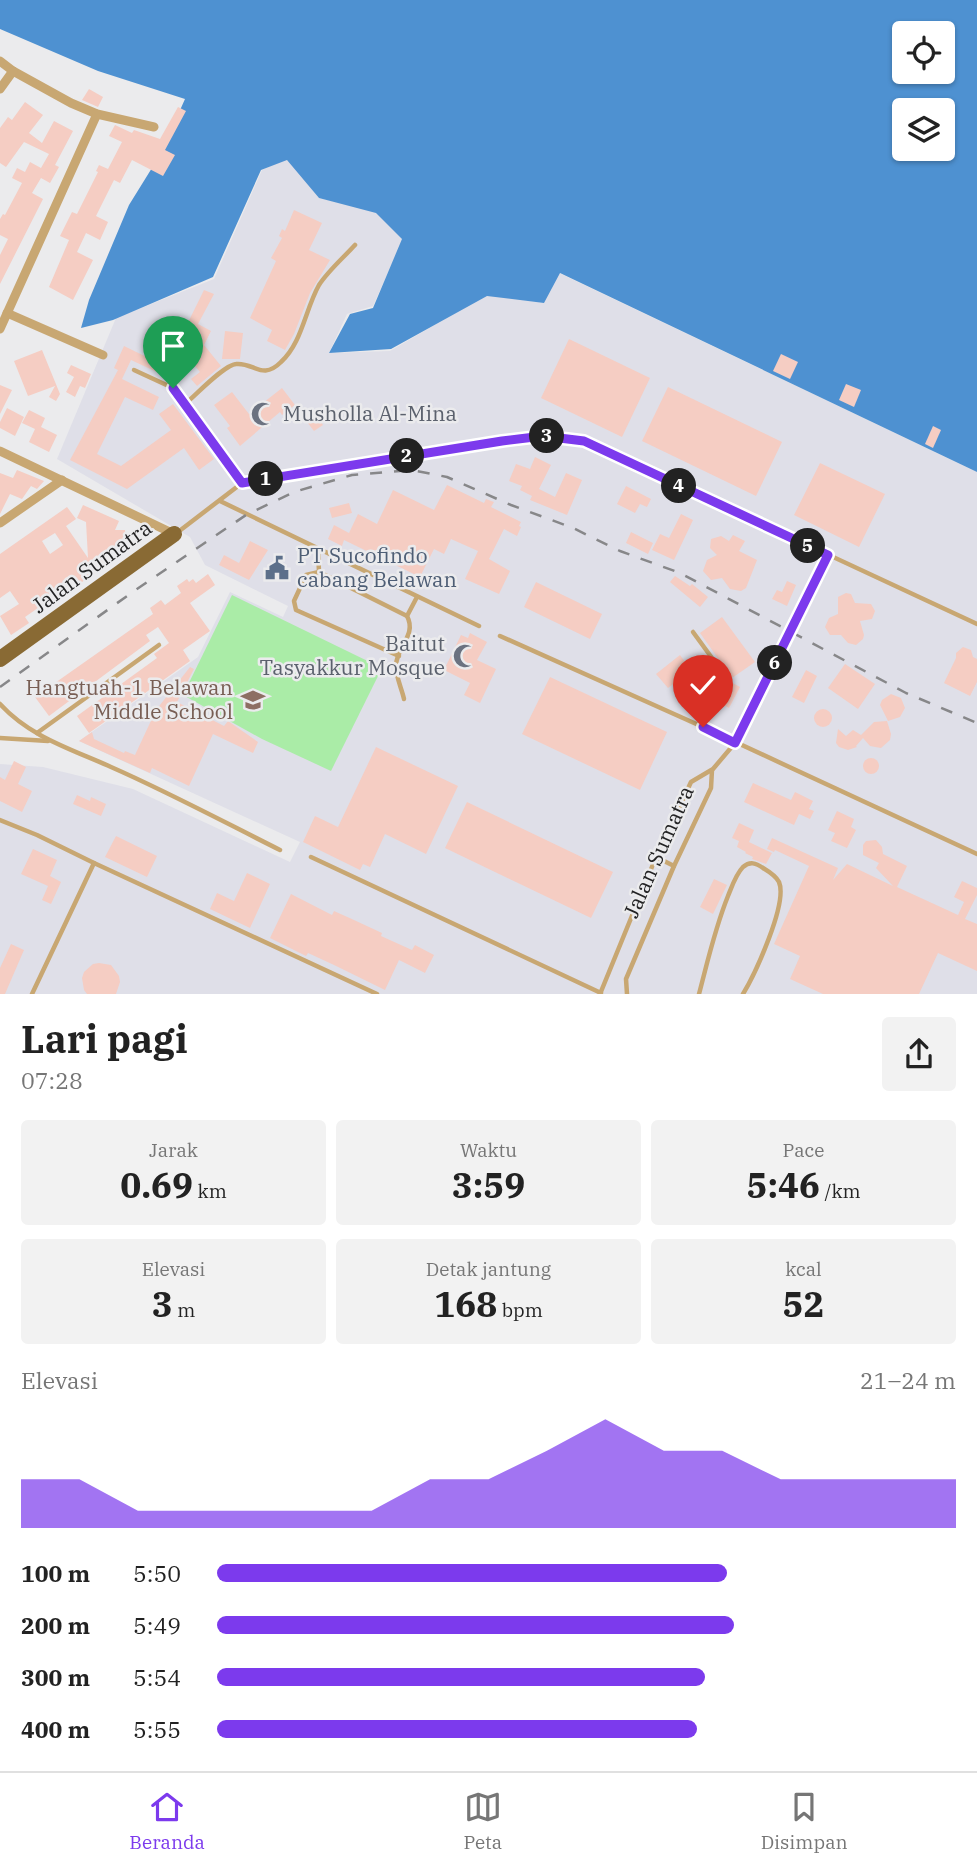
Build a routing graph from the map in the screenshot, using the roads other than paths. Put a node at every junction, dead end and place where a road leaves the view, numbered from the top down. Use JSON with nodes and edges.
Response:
{"nodes":[{"id":1,"x":0,"y":61,"type":"edge"},
{"id":2,"x":13,"y":71,"type":"junction"},
{"id":3,"x":0,"y":89,"type":"edge"},
{"id":4,"x":97,"y":114,"type":"junction"},
{"id":5,"x":154,"y":127,"type":"dead end"},
{"id":6,"x":355,"y":245,"type":"dead end"},
{"id":7,"x":7,"y":313,"type":"junction"},
{"id":8,"x":0,"y":329,"type":"edge"},
{"id":9,"x":103,"y":355,"type":"dead end"},
{"id":10,"x":134,"y":370,"type":"dead end"},
{"id":11,"x":186,"y":404,"type":"junction"},
{"id":12,"x":0,"y":451,"type":"edge"},
{"id":13,"x":62,"y":480,"type":"junction"},
{"id":14,"x":242,"y":483,"type":"junction"},
{"id":15,"x":220,"y":501,"type":"junction"},
{"id":16,"x":0,"y":523,"type":"edge"},
{"id":17,"x":174,"y":534,"type":"junction"},
{"id":18,"x":318,"y":550,"type":"junction"},
{"id":19,"x":828,"y":555,"type":"junction"},
{"id":20,"x":319,"y":572,"type":"junction"},
{"id":21,"x":416,"y":597,"type":"junction"},
{"id":22,"x":407,"y":615,"type":"junction"},
{"id":23,"x":977,"y":624,"type":"edge"},
{"id":24,"x":480,"y":626,"type":"dead end"},
{"id":25,"x":693,"y":632,"type":"dead end"},
{"id":26,"x":500,"y":636,"type":"dead end"},
{"id":27,"x":159,"y":645,"type":"dead end"},
{"id":28,"x":399,"y":656,"type":"junction"},
{"id":29,"x":0,"y":659,"type":"edge"},
{"id":30,"x":404,"y":699,"type":"dead end"},
{"id":31,"x":0,"y":704,"type":"edge"},
{"id":32,"x":703,"y":727,"type":"junction"},
{"id":33,"x":37,"y":733,"type":"junction"},
{"id":34,"x":0,"y":738,"type":"edge"},
{"id":35,"x":50,"y":741,"type":"junction"},
{"id":36,"x":735,"y":743,"type":"junction"},
{"id":37,"x":712,"y":769,"type":"junction"},
{"id":38,"x":0,"y":820,"type":"edge"},
{"id":39,"x":280,"y":850,"type":"dead end"},
{"id":40,"x":977,"y":854,"type":"edge"},
{"id":41,"x":311,"y":857,"type":"dead end"},
{"id":42,"x":656,"y":857,"type":"junction"},
{"id":43,"x":94,"y":863,"type":"junction"},
{"id":44,"x":674,"y":866,"type":"junction"},
{"id":45,"x":601,"y":993,"type":"edge"},
{"id":46,"x":32,"y":994,"type":"edge"},
{"id":47,"x":377,"y":994,"type":"edge"},
{"id":48,"x":627,"y":994,"type":"edge"},
{"id":49,"x":699,"y":994,"type":"edge"},
{"id":50,"x":743,"y":994,"type":"edge"}],
"edges":[{"from":1,"to":2,"type":"street"},
{"from":2,"to":3,"type":"street"},
{"from":2,"to":4,"type":"street"},
{"from":4,"to":5,"type":"street"},
{"from":4,"to":7,"type":"street"},
{"from":6,"to":11,"type":"lane"},
{"from":7,"to":8,"type":"street"},
{"from":7,"to":9,"type":"street"},
{"from":10,"to":11,"type":"lane"},
{"from":11,"to":14,"type":"lane"},
{"from":12,"to":13,"type":"street"},
{"from":13,"to":16,"type":"street"},
{"from":13,"to":17,"type":"street"},
{"from":14,"to":15,"type":"lane"},
{"from":14,"to":19,"type":"lane"},
{"from":15,"to":17,"type":"lane"},
{"from":15,"to":18,"type":"lane"},
{"from":17,"to":29,"type":"highway","name":"Jalan Sumatra"},
{"from":18,"to":20,"type":"lane"},
{"from":18,"to":21,"type":"lane"},
{"from":19,"to":23,"type":"lane"},
{"from":19,"to":36,"type":"lane"},
{"from":20,"to":22,"type":"lane"},
{"from":20,"to":28,"type":"lane"},
{"from":21,"to":22,"type":"lane"},
{"from":21,"to":24,"type":"lane"},
{"from":22,"to":28,"type":"lane"},
{"from":25,"to":32,"type":"lane"},
{"from":26,"to":32,"type":"lane"},
{"from":27,"to":33,"type":"lane"},
{"from":28,"to":30,"type":"lane"},
{"from":31,"to":33,"type":"lane"},
{"from":32,"to":36,"type":"lane"},
{"from":33,"to":35,"type":"lane"},
{"from":34,"to":35,"type":"lane"},
{"from":35,"to":39,"type":"lane"},
{"from":36,"to":37,"type":"lane"},
{"from":36,"to":40,"type":"lane"},
{"from":37,"to":42,"type":"lane","name":"Jalan Sumatra"},
{"from":37,"to":44,"type":"lane","name":"Jalan Sumatra"},
{"from":38,"to":43,"type":"lane"},
{"from":41,"to":45,"type":"lane","name":"Jalan Sumatra"},
{"from":42,"to":44,"type":"lane"},
{"from":42,"to":45,"type":"lane","name":"Jalan Sumatra"},
{"from":43,"to":46,"type":"lane"},
{"from":43,"to":47,"type":"lane"},
{"from":44,"to":48,"type":"lane","name":"Jalan Sumatra"},
{"from":49,"to":50,"type":"lane"}]}
